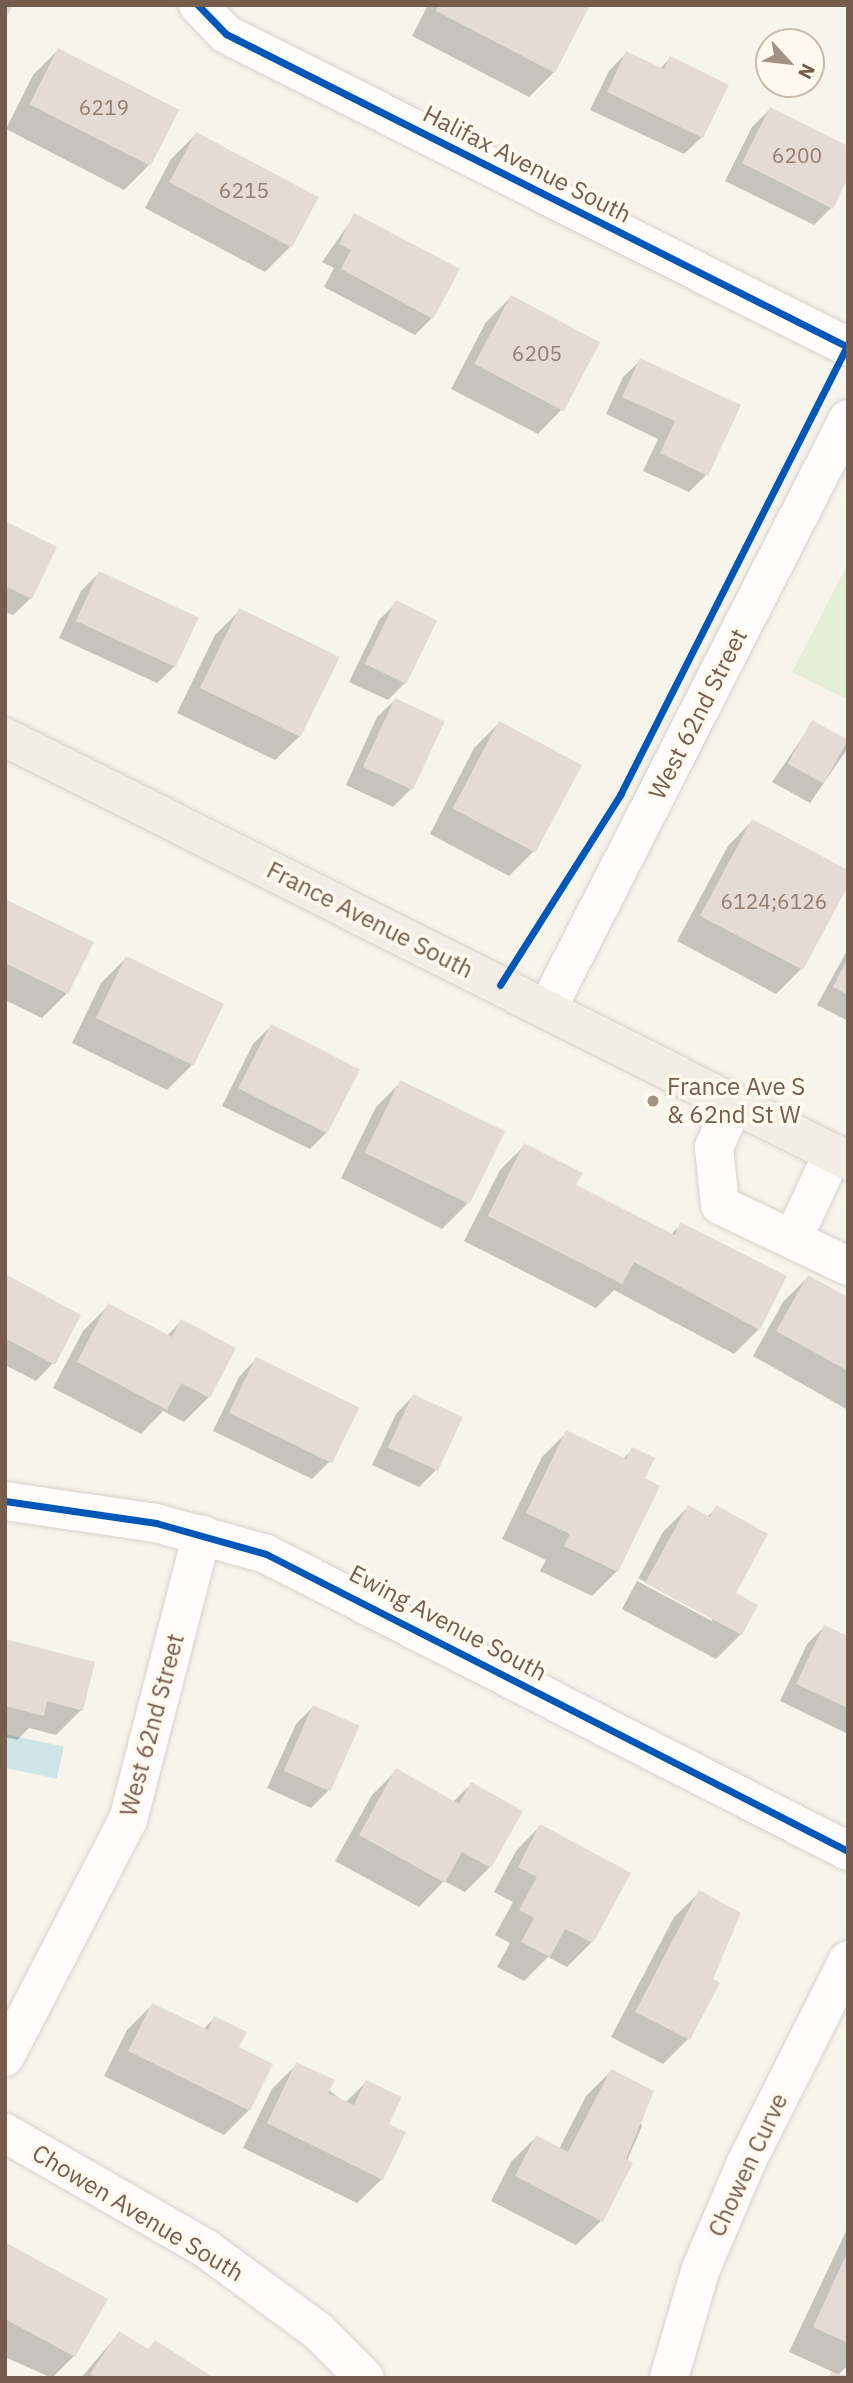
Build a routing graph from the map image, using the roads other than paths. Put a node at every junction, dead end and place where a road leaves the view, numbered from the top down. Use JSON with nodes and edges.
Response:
{"nodes":[{"id":1,"x":198,"y":5,"type":"edge"},
{"id":2,"x":848,"y":347,"type":"edge"},
{"id":3,"x":848,"y":419,"type":"edge"},
{"id":4,"x":5,"y":737,"type":"edge"},
{"id":5,"x":547,"y":1009,"type":"junction"},
{"id":6,"x":734,"y":1104,"type":"junction"},
{"id":7,"x":840,"y":1157,"type":"edge"},
{"id":8,"x":793,"y":1239,"type":"junction"},
{"id":9,"x":848,"y":1266,"type":"edge"},
{"id":10,"x":5,"y":1501,"type":"edge"},
{"id":11,"x":202,"y":1534,"type":"junction"},
{"id":12,"x":848,"y":1851,"type":"edge"},
{"id":13,"x":848,"y":1960,"type":"edge"},
{"id":14,"x":5,"y":2057,"type":"edge"},
{"id":15,"x":5,"y":2133,"type":"edge"},
{"id":16,"x":365,"y":2378,"type":"edge"},
{"id":17,"x":670,"y":2378,"type":"edge"}],
"edges":[{"from":1,"to":2,"type":"street","name":"Halifax Avenue South"},
{"from":3,"to":5,"type":"street","name":"West 62nd Street"},
{"from":4,"to":5,"type":"main road","name":"France Avenue South"},
{"from":5,"to":6,"type":"main road","name":"France Avenue South"},
{"from":6,"to":7,"type":"main road","name":"France Avenue South"},
{"from":6,"to":8,"type":"street"},
{"from":7,"to":8,"type":"street"},
{"from":8,"to":9,"type":"street"},
{"from":10,"to":11,"type":"street","name":"Ewing Avenue South"},
{"from":11,"to":12,"type":"street","name":"Ewing Avenue South"},
{"from":11,"to":14,"type":"street","name":"West 62nd Street"},
{"from":13,"to":17,"type":"street","name":"Chowen Curve"},
{"from":15,"to":16,"type":"street","name":"Chowen Avenue South"}]}
